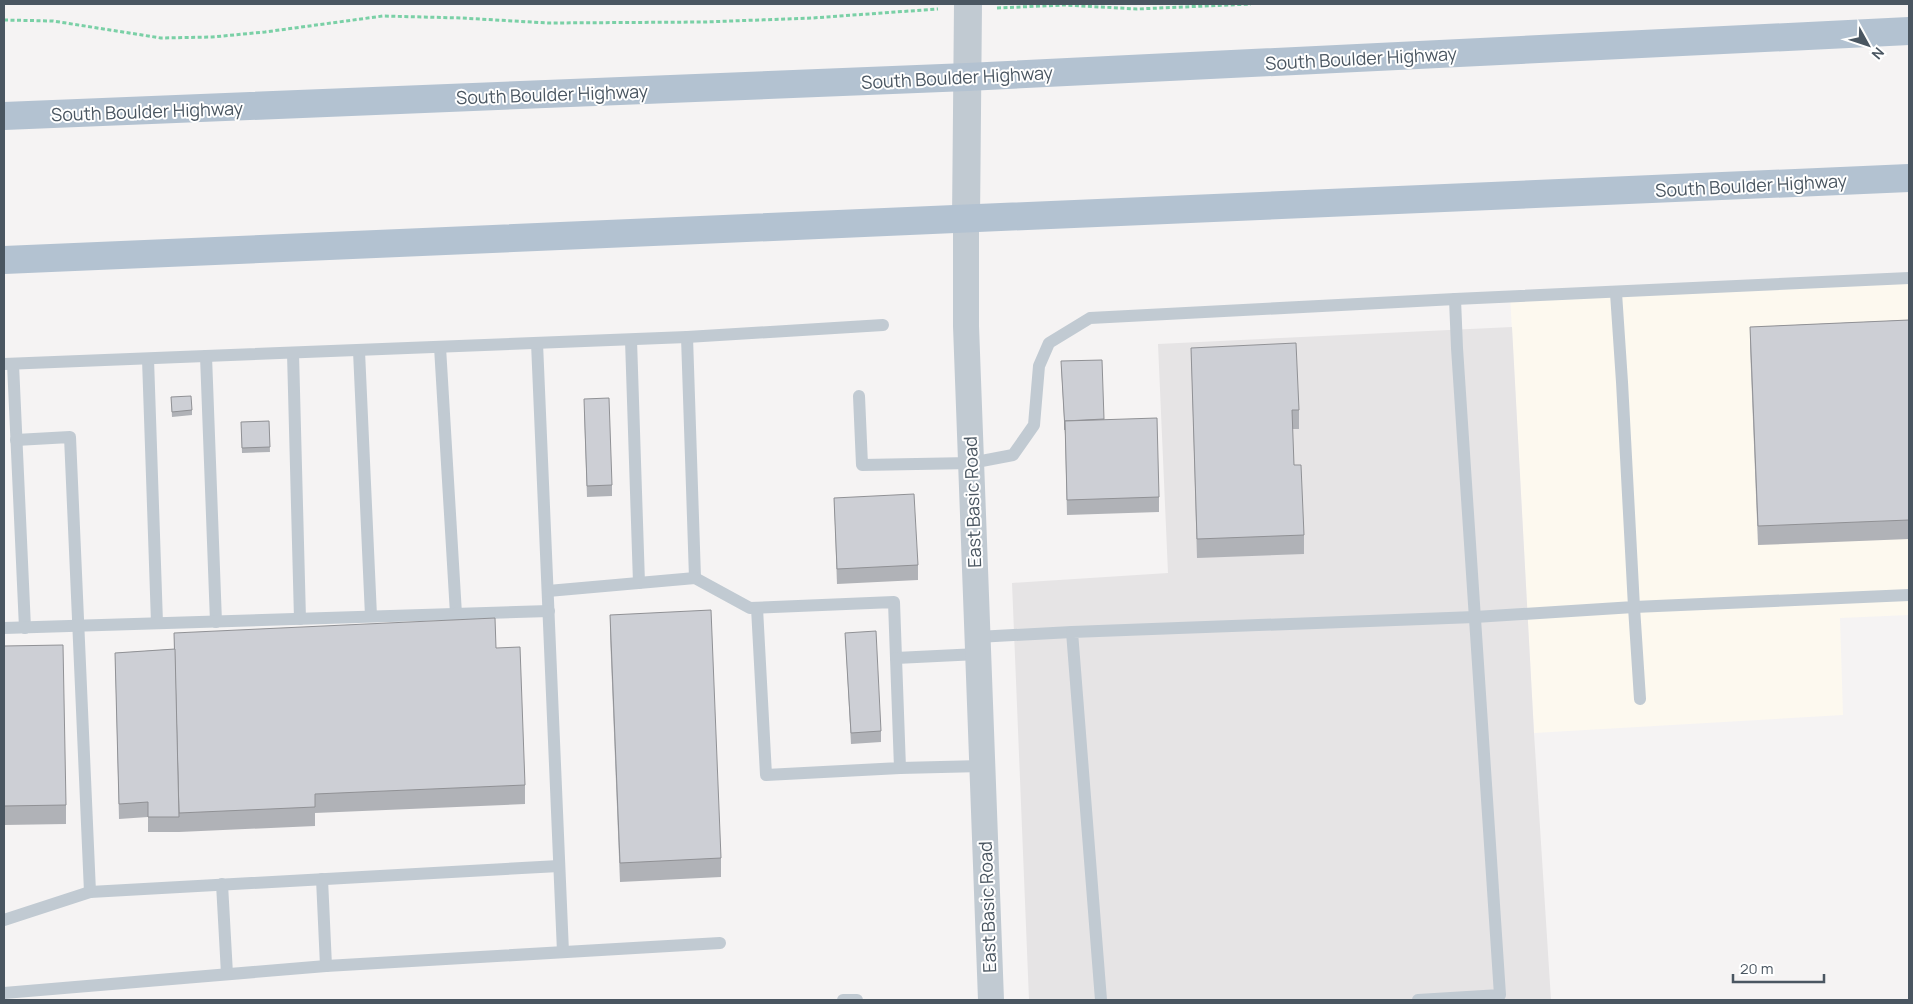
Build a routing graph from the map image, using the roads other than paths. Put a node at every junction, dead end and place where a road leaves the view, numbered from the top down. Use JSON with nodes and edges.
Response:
{"nodes":[{"id":1,"x":968,"y":6,"type":"edge"},
{"id":2,"x":1909,"y":31,"type":"edge"},
{"id":3,"x":967,"y":77,"type":"junction"},
{"id":4,"x":4,"y":116,"type":"edge"},
{"id":5,"x":1909,"y":178,"type":"edge"},
{"id":6,"x":966,"y":220,"type":"junction"},
{"id":7,"x":4,"y":260,"type":"edge"},
{"id":8,"x":1909,"y":278,"type":"edge"},
{"id":9,"x":1616,"y":293,"type":"junction"},
{"id":10,"x":1455,"y":299,"type":"junction"},
{"id":11,"x":883,"y":325,"type":"dead end"},
{"id":12,"x":687,"y":337,"type":"junction"},
{"id":13,"x":631,"y":340,"type":"junction"},
{"id":14,"x":537,"y":343,"type":"junction"},
{"id":15,"x":440,"y":347,"type":"junction"},
{"id":16,"x":359,"y":350,"type":"junction"},
{"id":17,"x":293,"y":353,"type":"junction"},
{"id":18,"x":206,"y":356,"type":"junction"},
{"id":19,"x":148,"y":359,"type":"junction"},
{"id":20,"x":8,"y":364,"type":"edge"},
{"id":21,"x":859,"y":396,"type":"dead end"},
{"id":22,"x":16,"y":440,"type":"junction"},
{"id":23,"x":970,"y":463,"type":"junction"},
{"id":24,"x":695,"y":578,"type":"junction"},
{"id":25,"x":639,"y":583,"type":"junction"},
{"id":26,"x":548,"y":590,"type":"junction"},
{"id":27,"x":1909,"y":595,"type":"edge"},
{"id":28,"x":1634,"y":607,"type":"junction"},
{"id":29,"x":757,"y":608,"type":"junction"},
{"id":30,"x":548,"y":611,"type":"junction"},
{"id":31,"x":456,"y":614,"type":"junction"},
{"id":32,"x":371,"y":616,"type":"junction"},
{"id":33,"x":1474,"y":617,"type":"junction"},
{"id":34,"x":300,"y":619,"type":"junction"},
{"id":35,"x":216,"y":622,"type":"junction"},
{"id":36,"x":157,"y":624,"type":"junction"},
{"id":37,"x":78,"y":626,"type":"junction"},
{"id":38,"x":4,"y":628,"type":"edge"},
{"id":39,"x":25,"y":628,"type":"junction"},
{"id":40,"x":1072,"y":632,"type":"junction"},
{"id":41,"x":978,"y":646,"type":"junction"},
{"id":42,"x":896,"y":658,"type":"junction"},
{"id":43,"x":1640,"y":699,"type":"dead end"},
{"id":44,"x":982,"y":766,"type":"junction"},
{"id":45,"x":900,"y":768,"type":"junction"},
{"id":46,"x":559,"y":866,"type":"junction"},
{"id":47,"x":322,"y":879,"type":"junction"},
{"id":48,"x":222,"y":884,"type":"junction"},
{"id":49,"x":90,"y":892,"type":"junction"},
{"id":50,"x":4,"y":920,"type":"edge"},
{"id":51,"x":720,"y":944,"type":"dead end"},
{"id":52,"x":563,"y":952,"type":"junction"},
{"id":53,"x":326,"y":966,"type":"junction"},
{"id":54,"x":227,"y":974,"type":"junction"},
{"id":55,"x":4,"y":993,"type":"edge"},
{"id":56,"x":843,"y":1000,"type":"edge"},
{"id":57,"x":857,"y":1000,"type":"edge"},
{"id":58,"x":991,"y":1000,"type":"edge"},
{"id":59,"x":1101,"y":1000,"type":"edge"},
{"id":60,"x":1418,"y":1000,"type":"edge"}],
"edges":[{"from":1,"to":3,"type":"street","name":"East Basic Road"},
{"from":2,"to":3,"type":"main road","name":"South Boulder Highway"},
{"from":3,"to":4,"type":"main road","name":"South Boulder Highway"},
{"from":3,"to":6,"type":"street","name":"East Basic Road"},
{"from":5,"to":6,"type":"main road","name":"South Boulder Highway"},
{"from":6,"to":7,"type":"main road","name":"South Boulder Highway"},
{"from":6,"to":23,"type":"street","name":"East Basic Road"},
{"from":8,"to":9,"type":"lane"},
{"from":9,"to":10,"type":"lane"},
{"from":9,"to":28,"type":"lane"},
{"from":10,"to":23,"type":"lane"},
{"from":10,"to":33,"type":"lane"},
{"from":11,"to":12,"type":"lane"},
{"from":12,"to":13,"type":"lane"},
{"from":12,"to":24,"type":"lane"},
{"from":13,"to":14,"type":"lane"},
{"from":13,"to":25,"type":"lane"},
{"from":14,"to":15,"type":"lane"},
{"from":14,"to":26,"type":"lane"},
{"from":15,"to":16,"type":"lane"},
{"from":15,"to":31,"type":"lane"},
{"from":16,"to":17,"type":"lane"},
{"from":16,"to":32,"type":"lane"},
{"from":17,"to":18,"type":"lane"},
{"from":17,"to":34,"type":"lane"},
{"from":18,"to":19,"type":"lane"},
{"from":18,"to":35,"type":"lane"},
{"from":19,"to":20,"type":"lane"},
{"from":19,"to":36,"type":"lane"},
{"from":20,"to":22,"type":"lane"},
{"from":21,"to":23,"type":"lane"},
{"from":22,"to":37,"type":"lane"},
{"from":22,"to":39,"type":"lane"},
{"from":23,"to":41,"type":"street","name":"East Basic Road"},
{"from":24,"to":25,"type":"lane"},
{"from":24,"to":29,"type":"lane"},
{"from":25,"to":26,"type":"lane"},
{"from":26,"to":30,"type":"lane"},
{"from":27,"to":28,"type":"lane"},
{"from":28,"to":33,"type":"lane"},
{"from":28,"to":43,"type":"lane"},
{"from":29,"to":42,"type":"lane"},
{"from":29,"to":45,"type":"lane"},
{"from":30,"to":31,"type":"lane"},
{"from":30,"to":46,"type":"lane"},
{"from":31,"to":32,"type":"lane"},
{"from":32,"to":34,"type":"lane"},
{"from":33,"to":40,"type":"lane"},
{"from":33,"to":60,"type":"lane"},
{"from":34,"to":35,"type":"lane"},
{"from":35,"to":36,"type":"lane"},
{"from":36,"to":37,"type":"lane"},
{"from":37,"to":39,"type":"lane"},
{"from":37,"to":49,"type":"lane"},
{"from":38,"to":39,"type":"lane"},
{"from":40,"to":41,"type":"lane"},
{"from":40,"to":59,"type":"lane"},
{"from":41,"to":42,"type":"lane"},
{"from":41,"to":44,"type":"street","name":"East Basic Road"},
{"from":42,"to":45,"type":"lane"},
{"from":44,"to":45,"type":"lane"},
{"from":44,"to":58,"type":"street","name":"East Basic Road"},
{"from":46,"to":47,"type":"lane"},
{"from":46,"to":52,"type":"lane"},
{"from":47,"to":48,"type":"lane"},
{"from":47,"to":53,"type":"lane"},
{"from":48,"to":49,"type":"lane"},
{"from":48,"to":54,"type":"lane"},
{"from":49,"to":50,"type":"lane"},
{"from":51,"to":52,"type":"lane"},
{"from":52,"to":53,"type":"lane"},
{"from":53,"to":54,"type":"lane"},
{"from":54,"to":55,"type":"lane"},
{"from":56,"to":57,"type":"lane"}]}
